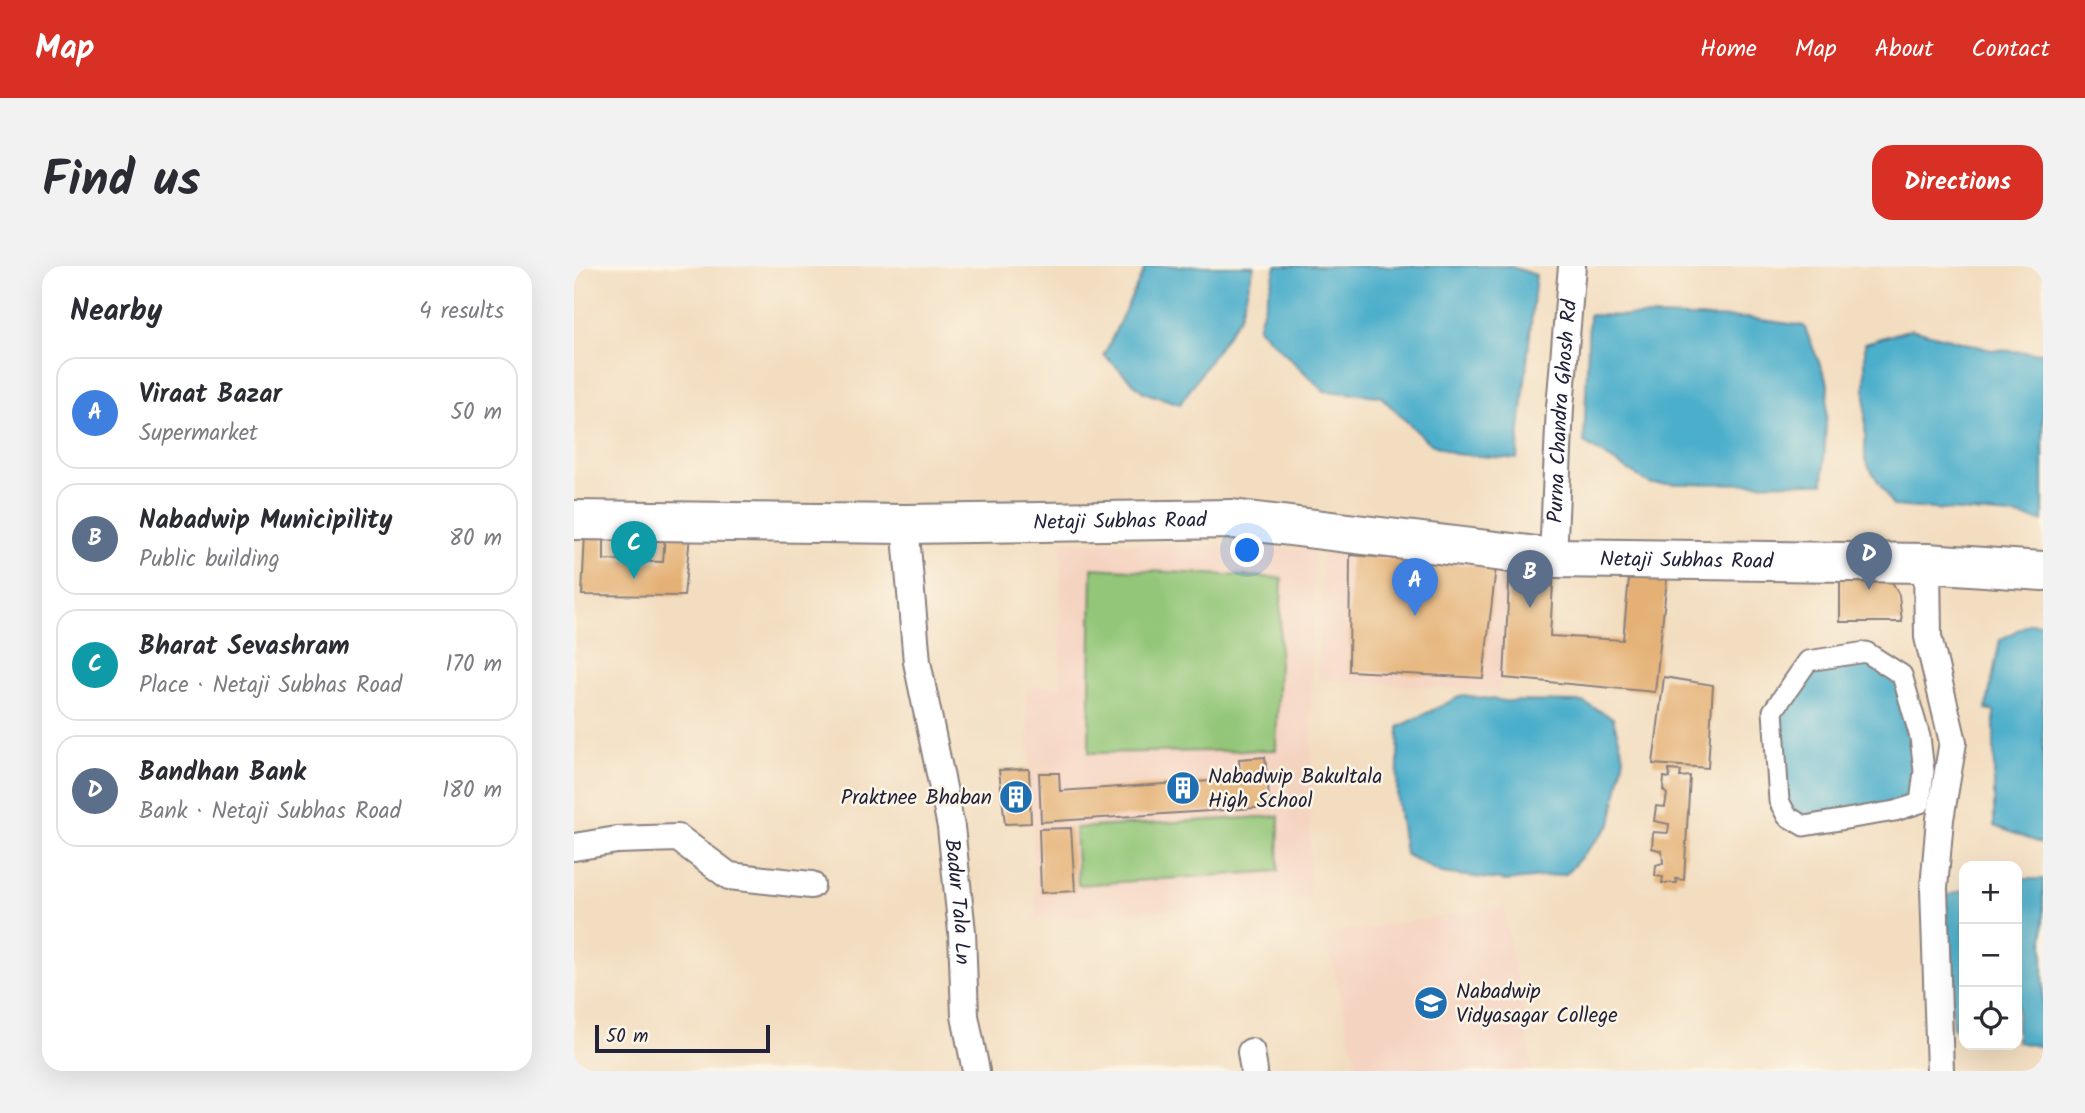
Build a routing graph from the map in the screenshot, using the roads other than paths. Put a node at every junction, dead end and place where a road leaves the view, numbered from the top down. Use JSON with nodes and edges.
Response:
{"nodes":[{"id":1,"x":1572,"y":266,"type":"edge"},
{"id":2,"x":574,"y":520,"type":"edge"},
{"id":3,"x":905,"y":524,"type":"junction"},
{"id":4,"x":1553,"y":558,"type":"junction"},
{"id":5,"x":1927,"y":563,"type":"junction"},
{"id":6,"x":2043,"y":571,"type":"edge"},
{"id":7,"x":1949,"y":721,"type":"junction"},
{"id":8,"x":1920,"y":737,"type":"junction"},
{"id":9,"x":574,"y":847,"type":"edge"},
{"id":10,"x":811,"y":884,"type":"dead end"},
{"id":11,"x":976,"y":1071,"type":"edge"},
{"id":12,"x":1940,"y":1071,"type":"edge"}],
"edges":[{"from":1,"to":4,"type":"street","name":"Purna Chandra Ghosh Rd"},
{"from":2,"to":3,"type":"main road","name":"Netaji Subhas Road"},
{"from":3,"to":4,"type":"main road","name":"Netaji Subhas Road"},
{"from":3,"to":11,"type":"street","name":"Badur Tala Ln"},
{"from":4,"to":5,"type":"main road","name":"Netaji Subhas Road"},
{"from":5,"to":6,"type":"main road","name":"Netaji Subhas Road"},
{"from":5,"to":7,"type":"street"},
{"from":7,"to":8,"type":"street"},
{"from":7,"to":12,"type":"street"},
{"from":8,"to":8,"type":"street"},
{"from":9,"to":10,"type":"street"}]}
